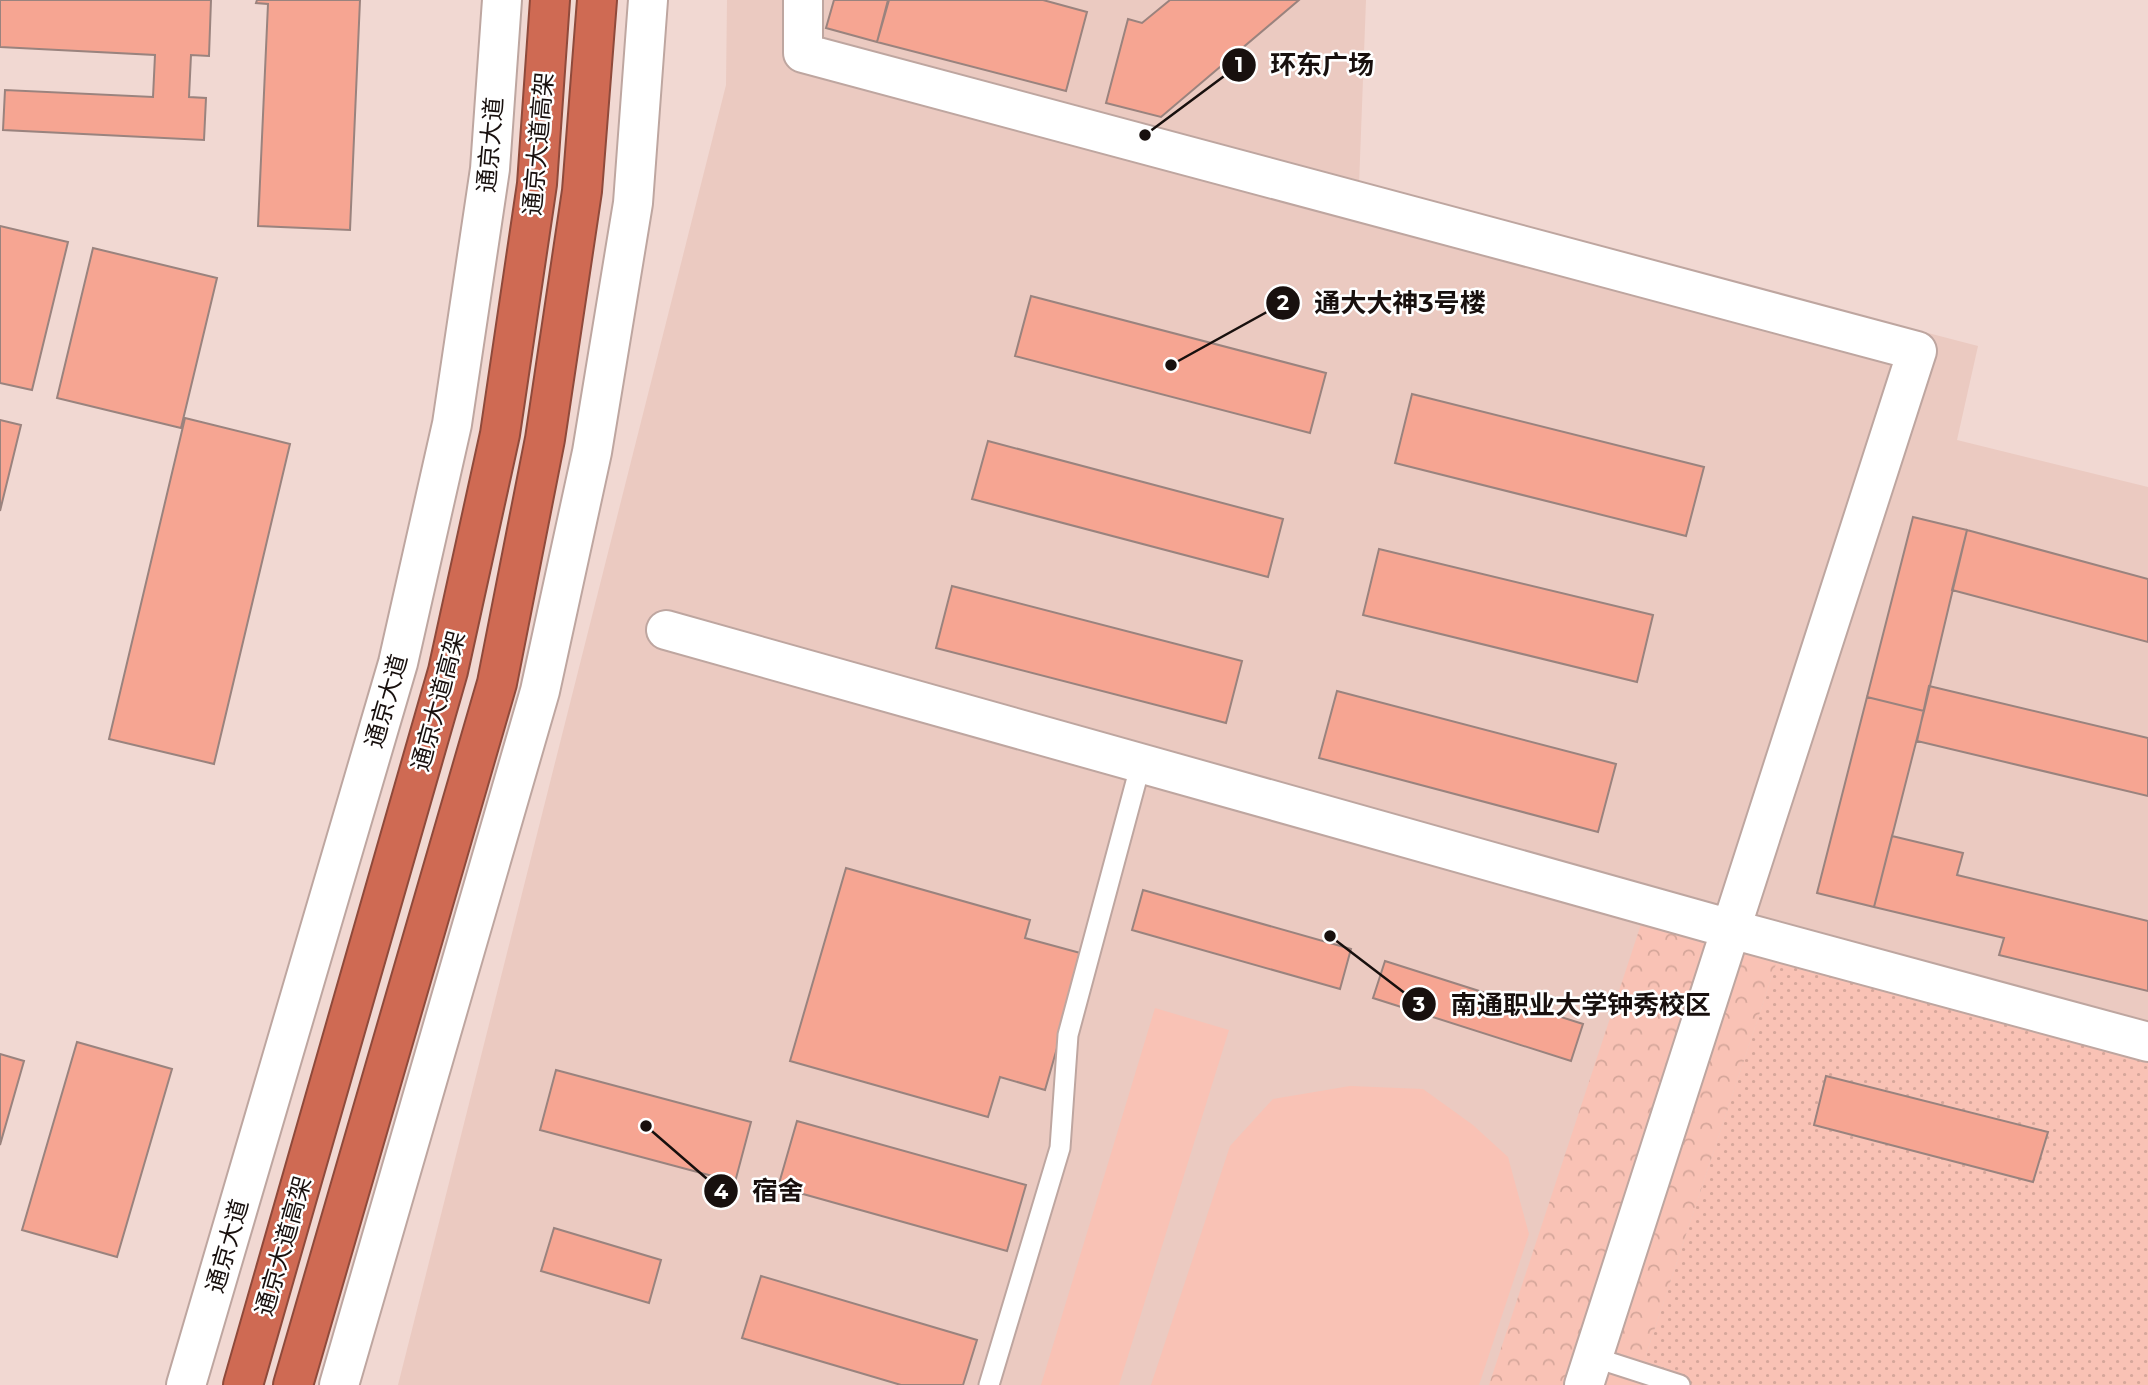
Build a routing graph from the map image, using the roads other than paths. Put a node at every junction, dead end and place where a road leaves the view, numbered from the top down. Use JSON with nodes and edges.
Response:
{"nodes":[{"id":1,"x":502,"y":0,"type":"edge"},
{"id":2,"x":550,"y":0,"type":"edge"},
{"id":3,"x":597,"y":0,"type":"edge"},
{"id":4,"x":648,"y":0,"type":"edge"},
{"id":5,"x":803,"y":0,"type":"edge"},
{"id":6,"x":666,"y":630,"type":"dead end"},
{"id":7,"x":1141,"y":763,"type":"junction"},
{"id":8,"x":1731,"y":929,"type":"junction"},
{"id":9,"x":2148,"y":1042,"type":"edge"},
{"id":10,"x":247,"y":1370,"type":"edge"},
{"id":11,"x":1589,"y":1371,"type":"edge"},
{"id":12,"x":295,"y":1378,"type":"edge"},
{"id":13,"x":186,"y":1385,"type":"edge"},
{"id":14,"x":339,"y":1385,"type":"edge"},
{"id":15,"x":989,"y":1385,"type":"edge"},
{"id":16,"x":1680,"y":1385,"type":"edge"}],
"edges":[{"from":1,"to":13,"type":"street","name":"通京大道"},
{"from":2,"to":10,"type":"highway","name":"通京大道高架"},
{"from":3,"to":12,"type":"highway","name":"通京大道高架"},
{"from":4,"to":14,"type":"street"},
{"from":5,"to":8,"type":"street"},
{"from":6,"to":7,"type":"street"},
{"from":7,"to":8,"type":"street"},
{"from":7,"to":15,"type":"lane"},
{"from":8,"to":9,"type":"street"},
{"from":8,"to":11,"type":"street"},
{"from":11,"to":16,"type":"lane"}]}
